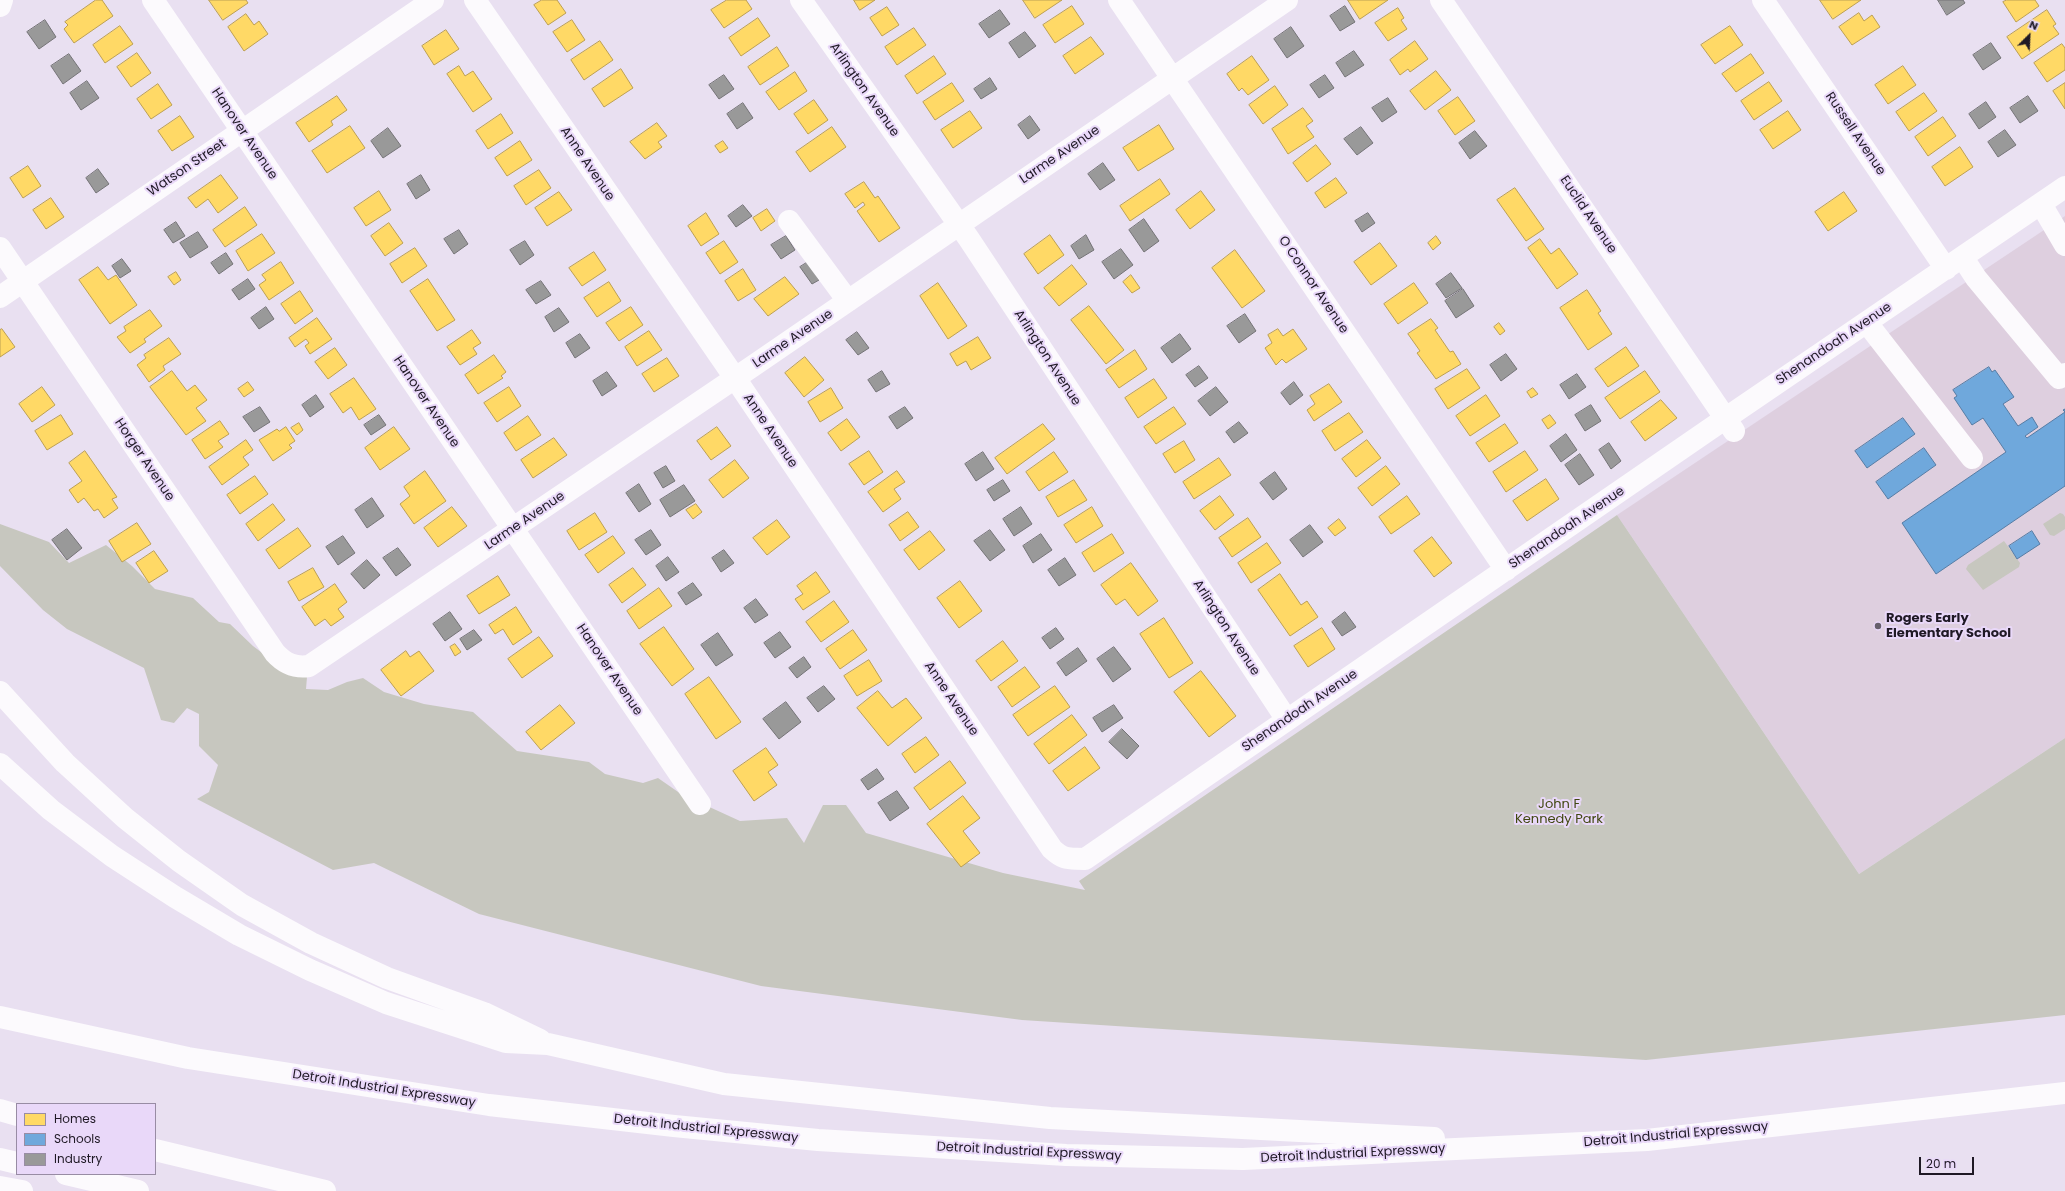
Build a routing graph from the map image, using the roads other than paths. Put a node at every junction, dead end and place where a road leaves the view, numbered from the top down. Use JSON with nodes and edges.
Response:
{"nodes":[{"id":1,"x":2,"y":0,"type":"edge"},
{"id":2,"x":153,"y":0,"type":"edge"},
{"id":3,"x":433,"y":0,"type":"edge"},
{"id":4,"x":475,"y":0,"type":"edge"},
{"id":5,"x":801,"y":0,"type":"edge"},
{"id":6,"x":1119,"y":0,"type":"edge"},
{"id":7,"x":1286,"y":0,"type":"edge"},
{"id":8,"x":1441,"y":0,"type":"edge"},
{"id":9,"x":1763,"y":0,"type":"edge"},
{"id":10,"x":0,"y":6,"type":"edge"},
{"id":11,"x":1172,"y":78,"type":"junction"},
{"id":12,"x":242,"y":131,"type":"junction"},
{"id":13,"x":2065,"y":187,"type":"edge"},
{"id":14,"x":2041,"y":204,"type":"junction"},
{"id":15,"x":789,"y":221,"type":"dead end"},
{"id":16,"x":959,"y":225,"type":"junction"},
{"id":17,"x":2065,"y":244,"type":"edge"},
{"id":18,"x":0,"y":248,"type":"edge"},
{"id":19,"x":1955,"y":263,"type":"junction"},
{"id":20,"x":22,"y":281,"type":"junction"},
{"id":21,"x":0,"y":296,"type":"edge"},
{"id":22,"x":848,"y":301,"type":"junction"},
{"id":23,"x":1867,"y":323,"type":"junction"},
{"id":24,"x":2065,"y":374,"type":"edge"},
{"id":25,"x":735,"y":378,"type":"junction"},
{"id":26,"x":1730,"y":424,"type":"junction"},
{"id":27,"x":1972,"y":458,"type":"dead end"},
{"id":28,"x":512,"y":529,"type":"junction"},
{"id":29,"x":1506,"y":570,"type":"junction"},
{"id":30,"x":294,"y":666,"type":"joint"},
{"id":31,"x":0,"y":692,"type":"edge"},
{"id":32,"x":1287,"y":720,"type":"junction"},
{"id":33,"x":0,"y":764,"type":"edge"},
{"id":34,"x":700,"y":804,"type":"dead end"},
{"id":35,"x":1067,"y":859,"type":"joint"},
{"id":36,"x":0,"y":1017,"type":"edge"},
{"id":37,"x":548,"y":1044,"type":"junction"},
{"id":38,"x":2065,"y":1093,"type":"edge"},
{"id":39,"x":0,"y":1110,"type":"edge"},
{"id":40,"x":16,"y":1115,"type":"edge"},
{"id":41,"x":1561,"y":1145,"type":"junction"},
{"id":42,"x":156,"y":1150,"type":"edge"},
{"id":43,"x":0,"y":1159,"type":"edge"},
{"id":44,"x":16,"y":1163,"type":"edge"},
{"id":45,"x":70,"y":1175,"type":"edge"},
{"id":46,"x":0,"y":1187,"type":"edge"},
{"id":47,"x":22,"y":1191,"type":"edge"},
{"id":48,"x":138,"y":1191,"type":"edge"},
{"id":49,"x":325,"y":1191,"type":"edge"}],
"edges":[{"from":1,"to":10,"type":"main road"},
{"from":2,"to":12,"type":"main road","name":"Hanover Avenue"},
{"from":3,"to":12,"type":"main road","name":"Watson Street"},
{"from":4,"to":25,"type":"main road","name":"Anne Avenue"},
{"from":5,"to":16,"type":"main road","name":"Arlington Avenue"},
{"from":6,"to":11,"type":"main road","name":"O Connor Avenue"},
{"from":7,"to":11,"type":"main road","name":"Larme Avenue"},
{"from":8,"to":26,"type":"main road","name":"Euclid Avenue"},
{"from":9,"to":19,"type":"main road","name":"Russell Avenue"},
{"from":11,"to":16,"type":"main road","name":"Larme Avenue"},
{"from":11,"to":29,"type":"main road","name":"O Connor Avenue"},
{"from":12,"to":20,"type":"main road","name":"Watson Street"},
{"from":12,"to":28,"type":"main road","name":"Hanover Avenue"},
{"from":13,"to":14,"type":"main road","name":"Shenandoah Avenue"},
{"from":14,"to":17,"type":"main road"},
{"from":14,"to":19,"type":"main road","name":"Shenandoah Avenue"},
{"from":15,"to":22,"type":"main road"},
{"from":16,"to":22,"type":"main road","name":"Larme Avenue"},
{"from":16,"to":32,"type":"main road","name":"Arlington Avenue"},
{"from":18,"to":20,"type":"main road","name":"Horger Avenue"},
{"from":19,"to":23,"type":"main road","name":"Shenandoah Avenue"},
{"from":19,"to":24,"type":"main road","name":"Russell Avenue"},
{"from":20,"to":21,"type":"main road","name":"Watson Street"},
{"from":20,"to":30,"type":"main road","name":"Horger Avenue"},
{"from":22,"to":25,"type":"main road","name":"Larme Avenue"},
{"from":23,"to":26,"type":"main road","name":"Shenandoah Avenue"},
{"from":23,"to":27,"type":"main road"},
{"from":25,"to":28,"type":"main road","name":"Larme Avenue"},
{"from":25,"to":35,"type":"main road","name":"Anne Avenue"},
{"from":26,"to":29,"type":"main road","name":"Shenandoah Avenue"},
{"from":28,"to":30,"type":"main road","name":"Larme Avenue"},
{"from":28,"to":34,"type":"main road","name":"Hanover Avenue"},
{"from":29,"to":32,"type":"main road","name":"Shenandoah Avenue"},
{"from":31,"to":37,"type":"main road"},
{"from":32,"to":35,"type":"main road","name":"Shenandoah Avenue"},
{"from":33,"to":37,"type":"main road"},
{"from":36,"to":41,"type":"main road","name":"Detroit Industrial Expressway"},
{"from":37,"to":41,"type":"main road"},
{"from":38,"to":41,"type":"main road","name":"Detroit Industrial Expressway"},
{"from":39,"to":40,"type":"main road"},
{"from":42,"to":49,"type":"main road"},
{"from":43,"to":44,"type":"main road"},
{"from":45,"to":48,"type":"main road"},
{"from":46,"to":47,"type":"main road"}]}
